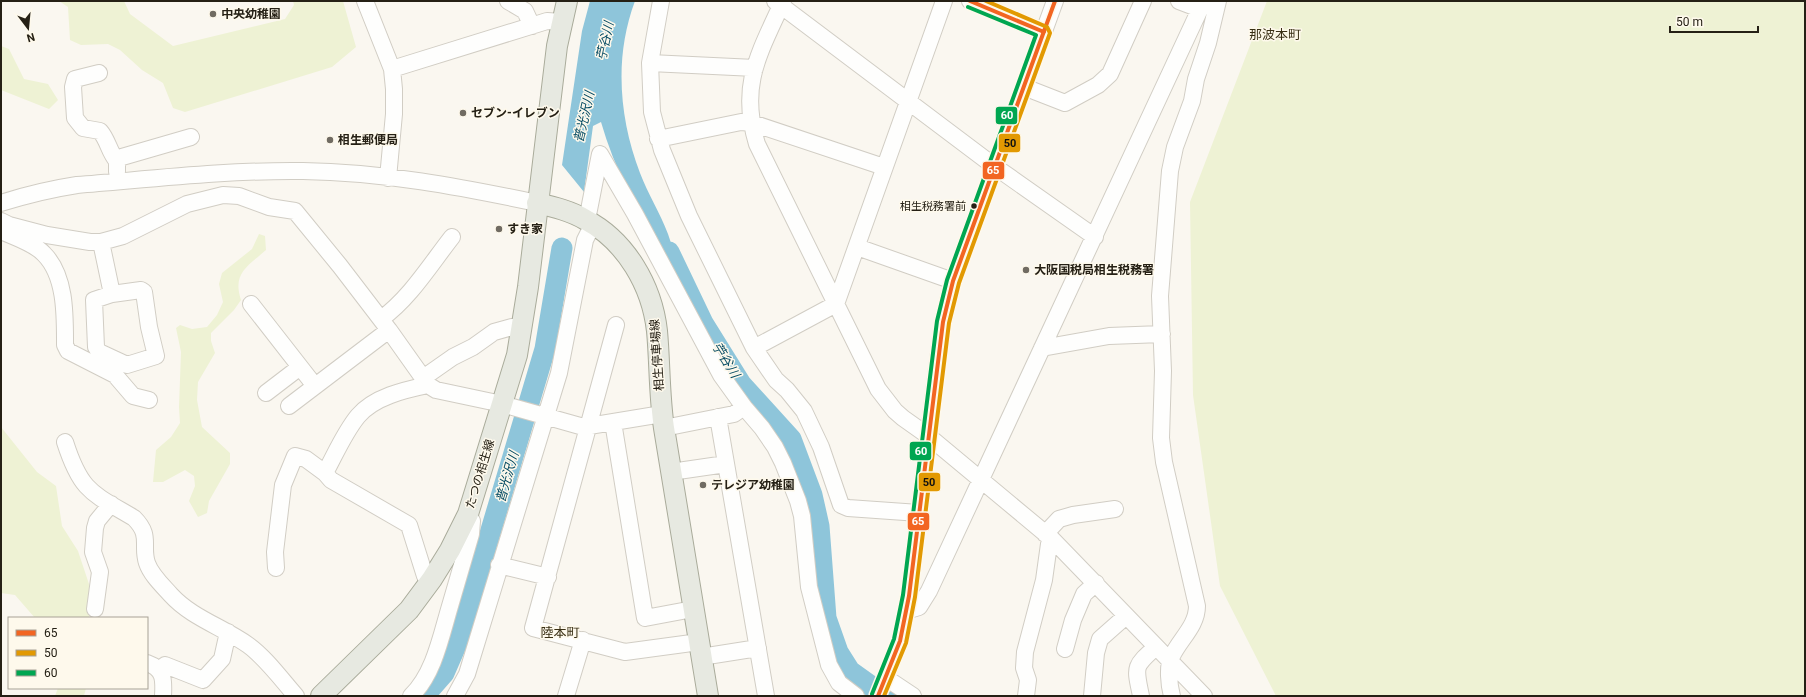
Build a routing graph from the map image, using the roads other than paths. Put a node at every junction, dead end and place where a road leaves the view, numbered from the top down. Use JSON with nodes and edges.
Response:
{"nodes":[{"id":1,"x":365,"y":1,"type":"edge"},
{"id":2,"x":508,"y":1,"type":"edge"},
{"id":3,"x":567,"y":1,"type":"edge"},
{"id":4,"x":661,"y":1,"type":"edge"},
{"id":5,"x":944,"y":1,"type":"edge"},
{"id":6,"x":970,"y":1,"type":"edge"},
{"id":7,"x":1055,"y":1,"type":"edge"},
{"id":8,"x":1143,"y":1,"type":"edge"},
{"id":9,"x":1179,"y":1,"type":"edge"},
{"id":10,"x":1218,"y":1,"type":"edge"},
{"id":11,"x":780,"y":2,"type":"edge"},
{"id":12,"x":1204,"y":5,"type":"edge"},
{"id":13,"x":562,"y":22,"type":"junction"},
{"id":14,"x":532,"y":26,"type":"junction"},
{"id":15,"x":1044,"y":32,"type":"junction"},
{"id":16,"x":650,"y":63,"type":"junction"},
{"id":17,"x":754,"y":68,"type":"junction"},
{"id":18,"x":392,"y":69,"type":"junction"},
{"id":19,"x":99,"y":73,"type":"dead end"},
{"id":20,"x":1024,"y":87,"type":"junction"},
{"id":21,"x":909,"y":102,"type":"junction"},
{"id":22,"x":752,"y":123,"type":"junction"},
{"id":23,"x":191,"y":137,"type":"dead end"},
{"id":24,"x":658,"y":139,"type":"junction"},
{"id":25,"x":117,"y":161,"type":"junction"},
{"id":26,"x":994,"y":166,"type":"junction"},
{"id":27,"x":884,"y":167,"type":"junction"},
{"id":28,"x":388,"y":178,"type":"junction"},
{"id":29,"x":117,"y":182,"type":"junction"},
{"id":30,"x":1,"y":203,"type":"edge"},
{"id":31,"x":537,"y":203,"type":"junction"},
{"id":32,"x":1,"y":221,"type":"edge"},
{"id":33,"x":590,"y":222,"type":"junction"},
{"id":34,"x":1,"y":231,"type":"edge"},
{"id":35,"x":452,"y":237,"type":"dead end"},
{"id":36,"x":1095,"y":237,"type":"junction"},
{"id":37,"x":101,"y":242,"type":"junction"},
{"id":38,"x":857,"y":247,"type":"junction"},
{"id":39,"x":953,"y":281,"type":"junction"},
{"id":40,"x":112,"y":294,"type":"junction"},
{"id":41,"x":251,"y":304,"type":"dead end"},
{"id":42,"x":836,"y":304,"type":"junction"},
{"id":43,"x":385,"y":325,"type":"junction"},
{"id":44,"x":616,"y":325,"type":"dead end"},
{"id":45,"x":522,"y":328,"type":"junction"},
{"id":46,"x":1162,"y":334,"type":"junction"},
{"id":47,"x":754,"y":348,"type":"junction"},
{"id":48,"x":1042,"y":348,"type":"junction"},
{"id":49,"x":300,"y":367,"type":"junction"},
{"id":50,"x":425,"y":381,"type":"junction"},
{"id":51,"x":315,"y":386,"type":"junction"},
{"id":52,"x":266,"y":393,"type":"dead end"},
{"id":53,"x":148,"y":400,"type":"dead end"},
{"id":54,"x":506,"y":405,"type":"junction"},
{"id":55,"x":289,"y":406,"type":"dead end"},
{"id":56,"x":744,"y":407,"type":"junction"},
{"id":57,"x":544,"y":416,"type":"junction"},
{"id":58,"x":718,"y":417,"type":"junction"},
{"id":59,"x":663,"y":421,"type":"junction"},
{"id":60,"x":613,"y":422,"type":"junction"},
{"id":61,"x":589,"y":426,"type":"junction"},
{"id":62,"x":927,"y":435,"type":"junction"},
{"id":63,"x":66,"y":442,"type":"dead end"},
{"id":64,"x":726,"y":464,"type":"junction"},
{"id":65,"x":671,"y":472,"type":"junction"},
{"id":66,"x":326,"y":473,"type":"junction"},
{"id":67,"x":981,"y":479,"type":"junction"},
{"id":68,"x":111,"y":504,"type":"junction"},
{"id":69,"x":1115,"y":509,"type":"dead end"},
{"id":70,"x":919,"y":513,"type":"junction"},
{"id":71,"x":468,"y":514,"type":"junction"},
{"id":72,"x":1048,"y":537,"type":"junction"},
{"id":73,"x":499,"y":565,"type":"junction"},
{"id":74,"x":276,"y":568,"type":"dead end"},
{"id":75,"x":548,"y":577,"type":"junction"},
{"id":76,"x":432,"y":580,"type":"junction"},
{"id":77,"x":1096,"y":584,"type":"junction"},
{"id":78,"x":95,"y":609,"type":"dead end"},
{"id":79,"x":693,"y":609,"type":"junction"},
{"id":80,"x":906,"y":611,"type":"junction"},
{"id":81,"x":1126,"y":616,"type":"junction"},
{"id":82,"x":228,"y":632,"type":"junction"},
{"id":83,"x":583,"y":640,"type":"junction"},
{"id":84,"x":1156,"y":647,"type":"junction"},
{"id":85,"x":758,"y":648,"type":"junction"},
{"id":86,"x":1065,"y":649,"type":"dead end"},
{"id":87,"x":700,"y":650,"type":"junction"},
{"id":88,"x":1170,"y":660,"type":"junction"},
{"id":89,"x":148,"y":663,"type":"edge"},
{"id":90,"x":165,"y":665,"type":"dead end"},
{"id":91,"x":882,"y":685,"type":"edge"},
{"id":92,"x":163,"y":696,"type":"edge"},
{"id":93,"x":296,"y":696,"type":"edge"},
{"id":94,"x":321,"y":696,"type":"edge"},
{"id":95,"x":411,"y":696,"type":"edge"},
{"id":96,"x":455,"y":696,"type":"edge"},
{"id":97,"x":566,"y":696,"type":"edge"},
{"id":98,"x":708,"y":696,"type":"edge"},
{"id":99,"x":766,"y":696,"type":"edge"},
{"id":100,"x":856,"y":696,"type":"edge"},
{"id":101,"x":913,"y":696,"type":"edge"},
{"id":102,"x":1026,"y":696,"type":"edge"},
{"id":103,"x":1092,"y":696,"type":"edge"},
{"id":104,"x":1141,"y":696,"type":"edge"},
{"id":105,"x":1172,"y":696,"type":"edge"},
{"id":106,"x":1204,"y":696,"type":"edge"}],
"edges":[{"from":1,"to":18,"type":"street"},
{"from":2,"to":14,"type":"street"},
{"from":3,"to":13,"type":"main road"},
{"from":4,"to":16,"type":"street"},
{"from":5,"to":21,"type":"street"},
{"from":6,"to":15,"type":"street"},
{"from":7,"to":15,"type":"street"},
{"from":8,"to":20,"type":"street"},
{"from":9,"to":12,"type":"street"},
{"from":10,"to":46,"type":"street"},
{"from":11,"to":17,"type":"street"},
{"from":11,"to":21,"type":"street"},
{"from":12,"to":36,"type":"street"},
{"from":13,"to":14,"type":"street"},
{"from":13,"to":31,"type":"main road"},
{"from":14,"to":18,"type":"street"},
{"from":15,"to":20,"type":"street"},
{"from":16,"to":17,"type":"street"},
{"from":16,"to":24,"type":"street"},
{"from":17,"to":22,"type":"street"},
{"from":18,"to":28,"type":"street"},
{"from":19,"to":25,"type":"street"},
{"from":20,"to":26,"type":"street"},
{"from":21,"to":26,"type":"street"},
{"from":21,"to":27,"type":"street"},
{"from":22,"to":24,"type":"street"},
{"from":22,"to":27,"type":"street"},
{"from":22,"to":42,"type":"street"},
{"from":23,"to":25,"type":"street"},
{"from":24,"to":47,"type":"street"},
{"from":25,"to":29,"type":"street"},
{"from":26,"to":36,"type":"street"},
{"from":26,"to":39,"type":"street"},
{"from":27,"to":38,"type":"street"},
{"from":28,"to":29,"type":"street"},
{"from":28,"to":31,"type":"street"},
{"from":29,"to":30,"type":"street"},
{"from":31,"to":33,"type":"main road","name":"相生停車場線"},
{"from":31,"to":45,"type":"main road","name":"たつの相生線"},
{"from":32,"to":37,"type":"street"},
{"from":33,"to":56,"type":"street"},
{"from":33,"to":57,"type":"street"},
{"from":33,"to":59,"type":"main road","name":"相生停車場線"},
{"from":34,"to":53,"type":"street"},
{"from":35,"to":43,"type":"street"},
{"from":36,"to":48,"type":"street"},
{"from":37,"to":40,"type":"street"},
{"from":37,"to":43,"type":"street"},
{"from":38,"to":39,"type":"street"},
{"from":38,"to":42,"type":"street"},
{"from":39,"to":62,"type":"street"},
{"from":40,"to":40,"type":"street"},
{"from":41,"to":49,"type":"street"},
{"from":42,"to":47,"type":"street"},
{"from":42,"to":62,"type":"street"},
{"from":43,"to":50,"type":"street"},
{"from":43,"to":51,"type":"street"},
{"from":44,"to":61,"type":"street"},
{"from":45,"to":50,"type":"street"},
{"from":45,"to":54,"type":"main road","name":"たつの相生線"},
{"from":46,"to":48,"type":"street"},
{"from":46,"to":88,"type":"street"},
{"from":47,"to":70,"type":"street"},
{"from":48,"to":67,"type":"street"},
{"from":49,"to":51,"type":"street"},
{"from":49,"to":52,"type":"street"},
{"from":50,"to":54,"type":"street"},
{"from":50,"to":66,"type":"street"},
{"from":51,"to":55,"type":"street"},
{"from":54,"to":57,"type":"street"},
{"from":54,"to":71,"type":"main road","name":"たつの相生線"},
{"from":56,"to":58,"type":"street"},
{"from":56,"to":100,"type":"street"},
{"from":57,"to":61,"type":"street"},
{"from":57,"to":73,"type":"street"},
{"from":58,"to":59,"type":"street"},
{"from":58,"to":64,"type":"street"},
{"from":59,"to":60,"type":"street"},
{"from":59,"to":65,"type":"main road","name":"相生停車場線"},
{"from":60,"to":61,"type":"street"},
{"from":60,"to":79,"type":"street"},
{"from":61,"to":75,"type":"street"},
{"from":62,"to":67,"type":"street"},
{"from":62,"to":70,"type":"street"},
{"from":63,"to":68,"type":"street"},
{"from":64,"to":65,"type":"street"},
{"from":64,"to":85,"type":"street"},
{"from":65,"to":79,"type":"main road","name":"相生停車場線"},
{"from":66,"to":74,"type":"street"},
{"from":66,"to":76,"type":"street"},
{"from":67,"to":72,"type":"street"},
{"from":67,"to":80,"type":"street"},
{"from":68,"to":78,"type":"street"},
{"from":68,"to":82,"type":"street"},
{"from":69,"to":72,"type":"street"},
{"from":70,"to":80,"type":"street"},
{"from":71,"to":76,"type":"main road","name":"たつの相生線"},
{"from":71,"to":95,"type":"street"},
{"from":72,"to":77,"type":"street"},
{"from":72,"to":102,"type":"street"},
{"from":73,"to":75,"type":"street"},
{"from":73,"to":96,"type":"street"},
{"from":75,"to":83,"type":"street"},
{"from":76,"to":94,"type":"main road","name":"たつの相生線"},
{"from":77,"to":81,"type":"street"},
{"from":77,"to":86,"type":"street"},
{"from":79,"to":87,"type":"main road","name":"相生停車場線"},
{"from":80,"to":91,"type":"street"},
{"from":81,"to":84,"type":"street"},
{"from":81,"to":103,"type":"street"},
{"from":82,"to":90,"type":"street"},
{"from":82,"to":93,"type":"street"},
{"from":83,"to":87,"type":"street"},
{"from":83,"to":97,"type":"street"},
{"from":84,"to":88,"type":"street"},
{"from":84,"to":104,"type":"street"},
{"from":85,"to":87,"type":"street"},
{"from":85,"to":99,"type":"street"},
{"from":87,"to":98,"type":"main road","name":"相生停車場線"},
{"from":88,"to":105,"type":"street"},
{"from":88,"to":106,"type":"street"},
{"from":89,"to":92,"type":"street"},
{"from":91,"to":101,"type":"street"}]}
